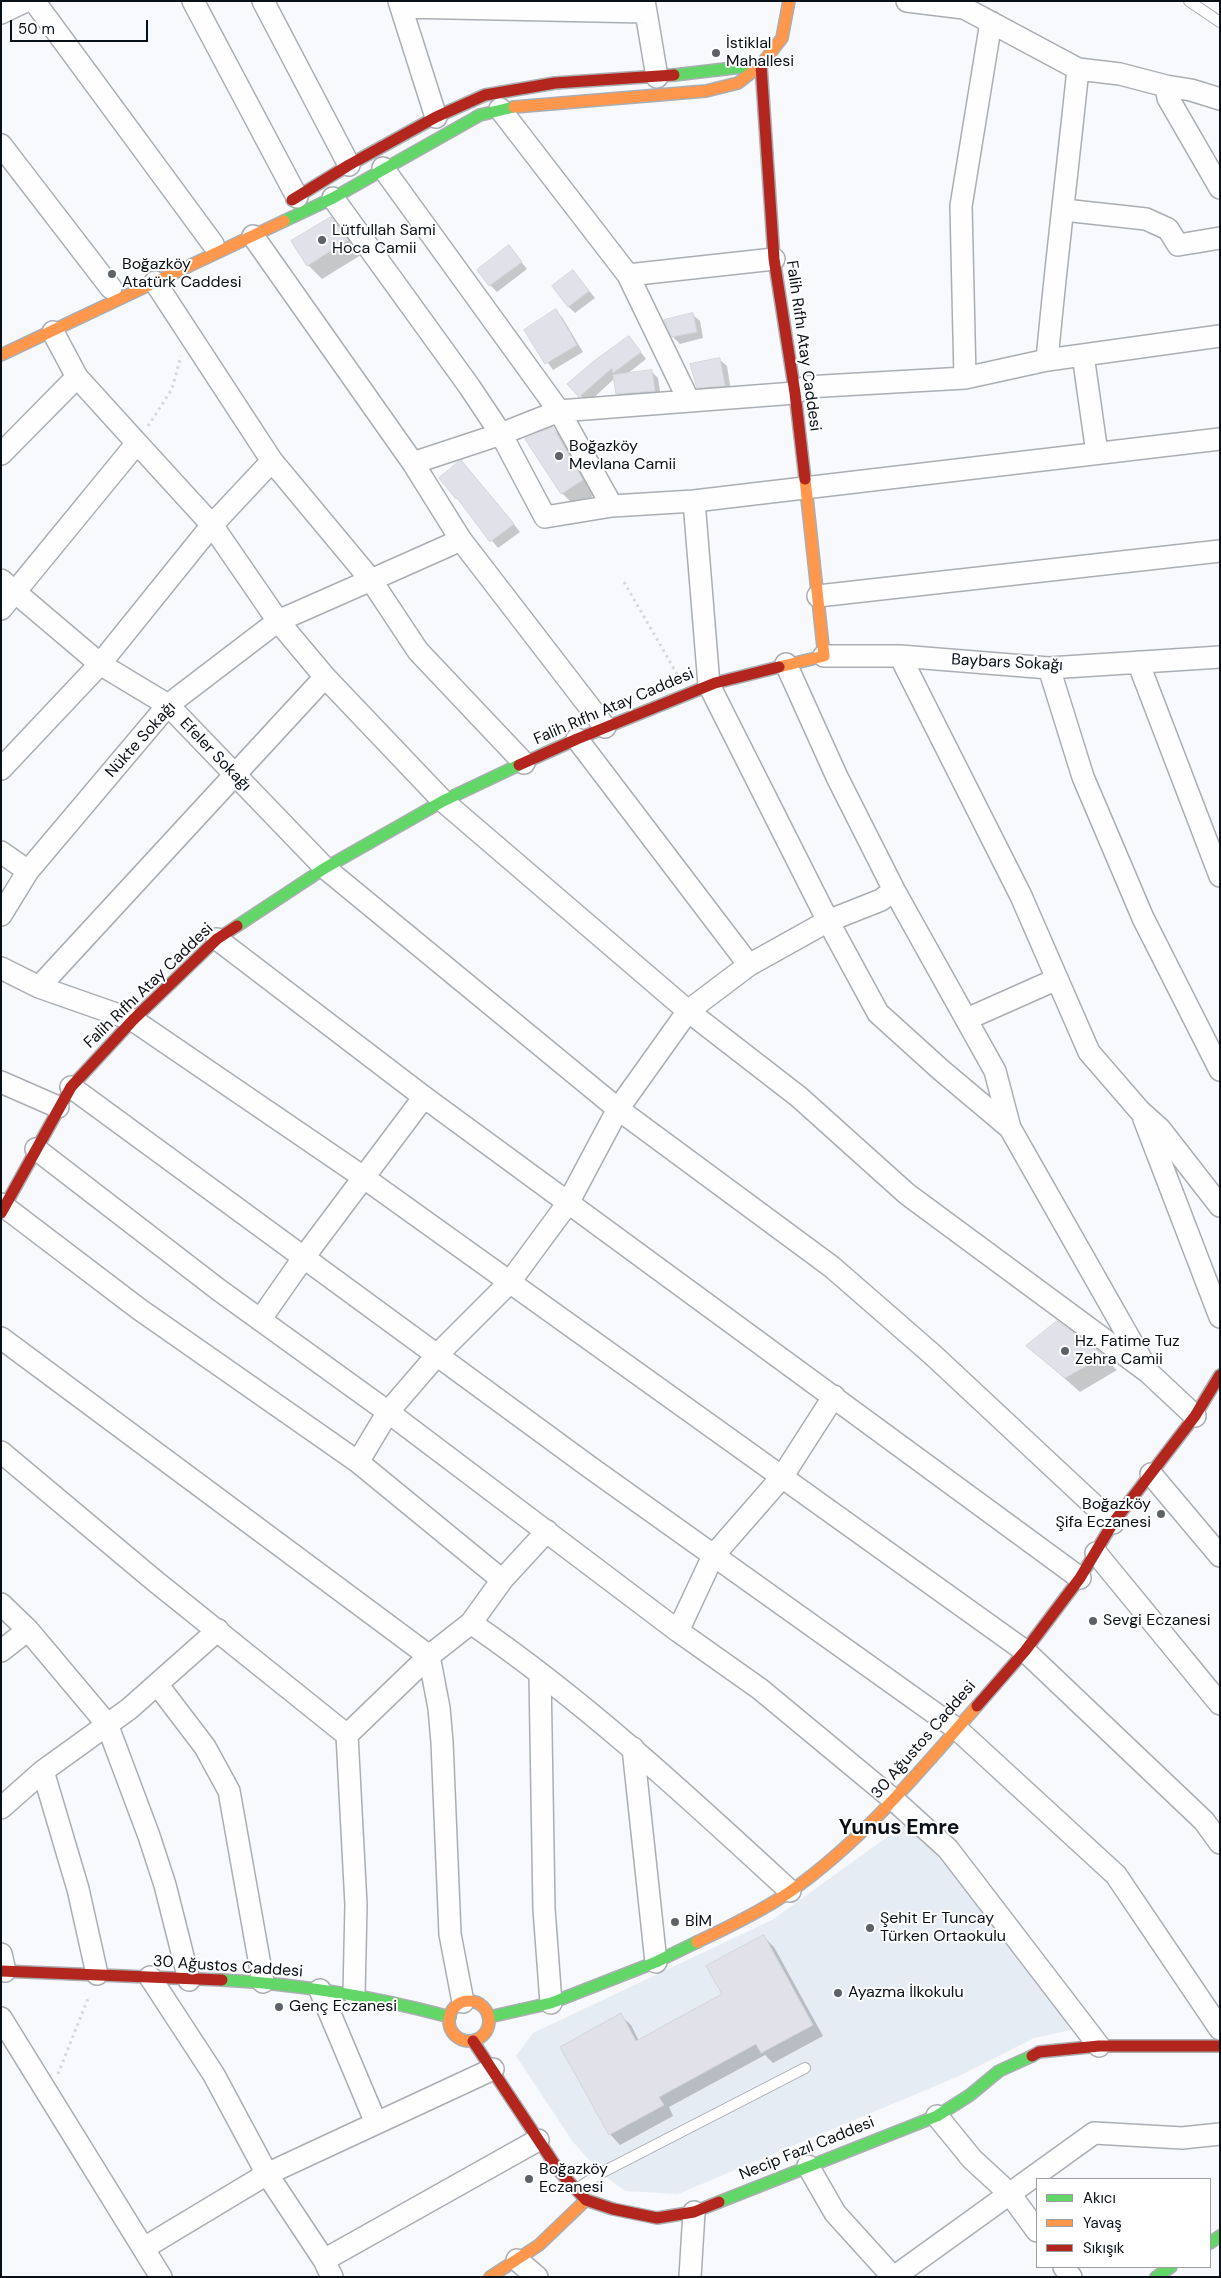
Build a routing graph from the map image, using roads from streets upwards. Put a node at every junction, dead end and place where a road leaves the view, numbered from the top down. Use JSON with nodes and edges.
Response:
{"nodes":[{"id":1,"x":26,"y":1,"type":"edge"},
{"id":2,"x":34,"y":1,"type":"edge"},
{"id":3,"x":193,"y":1,"type":"edge"},
{"id":4,"x":263,"y":1,"type":"edge"},
{"id":5,"x":789,"y":1,"type":"edge"},
{"id":6,"x":906,"y":1,"type":"edge"},
{"id":7,"x":400,"y":4,"type":"edge"},
{"id":8,"x":645,"y":6,"type":"edge"},
{"id":9,"x":1,"y":12,"type":"edge"},
{"id":10,"x":990,"y":22,"type":"junction"},
{"id":11,"x":761,"y":65,"type":"junction"},
{"id":12,"x":1078,"y":68,"type":"junction"},
{"id":13,"x":657,"y":77,"type":"junction"},
{"id":14,"x":1166,"y":86,"type":"junction"},
{"id":15,"x":1220,"y":98,"type":"edge"},
{"id":16,"x":500,"y":109,"type":"junction"},
{"id":17,"x":436,"y":117,"type":"junction"},
{"id":18,"x":1,"y":146,"type":"edge"},
{"id":19,"x":349,"y":165,"type":"junction"},
{"id":20,"x":383,"y":168,"type":"junction"},
{"id":21,"x":1220,"y":188,"type":"edge"},
{"id":22,"x":333,"y":198,"type":"junction"},
{"id":23,"x":289,"y":202,"type":"joint"},
{"id":24,"x":1064,"y":210,"type":"junction"},
{"id":25,"x":246,"y":233,"type":"junction"},
{"id":26,"x":1220,"y":238,"type":"edge"},
{"id":27,"x":213,"y":244,"type":"junction"},
{"id":28,"x":774,"y":259,"type":"junction"},
{"id":29,"x":158,"y":274,"type":"junction"},
{"id":30,"x":628,"y":275,"type":"junction"},
{"id":31,"x":111,"y":288,"type":"dead end"},
{"id":32,"x":53,"y":332,"type":"junction"},
{"id":33,"x":1220,"y":336,"type":"edge"},
{"id":34,"x":1,"y":355,"type":"edge"},
{"id":35,"x":1083,"y":355,"type":"junction"},
{"id":36,"x":1047,"y":360,"type":"junction"},
{"id":37,"x":77,"y":377,"type":"junction"},
{"id":38,"x":965,"y":378,"type":"junction"},
{"id":39,"x":795,"y":393,"type":"junction"},
{"id":40,"x":689,"y":400,"type":"junction"},
{"id":41,"x":559,"y":411,"type":"junction"},
{"id":42,"x":501,"y":434,"type":"junction"},
{"id":43,"x":1220,"y":439,"type":"edge"},
{"id":44,"x":137,"y":443,"type":"junction"},
{"id":45,"x":1097,"y":453,"type":"junction"},
{"id":46,"x":1,"y":454,"type":"edge"},
{"id":47,"x":272,"y":461,"type":"junction"},
{"id":48,"x":413,"y":463,"type":"junction"},
{"id":49,"x":804,"y":486,"type":"junction"},
{"id":50,"x":694,"y":501,"type":"junction"},
{"id":51,"x":612,"y":506,"type":"junction"},
{"id":52,"x":212,"y":525,"type":"junction"},
{"id":53,"x":461,"y":540,"type":"junction"},
{"id":54,"x":1220,"y":551,"type":"edge"},
{"id":55,"x":371,"y":580,"type":"junction"},
{"id":56,"x":8,"y":586,"type":"edge"},
{"id":57,"x":818,"y":596,"type":"junction"},
{"id":58,"x":1,"y":609,"type":"edge"},
{"id":59,"x":278,"y":621,"type":"junction"},
{"id":60,"x":824,"y":656,"type":"junction"},
{"id":61,"x":900,"y":656,"type":"junction"},
{"id":62,"x":1220,"y":657,"type":"edge"},
{"id":63,"x":1138,"y":662,"type":"junction"},
{"id":64,"x":100,"y":664,"type":"junction"},
{"id":65,"x":786,"y":664,"type":"junction"},
{"id":66,"x":1049,"y":668,"type":"junction"},
{"id":67,"x":325,"y":677,"type":"junction"},
{"id":68,"x":709,"y":685,"type":"junction"},
{"id":69,"x":168,"y":706,"type":"junction"},
{"id":70,"x":606,"y":727,"type":"junction"},
{"id":71,"x":577,"y":738,"type":"junction"},
{"id":72,"x":524,"y":763,"type":"junction"},
{"id":73,"x":1,"y":769,"type":"edge"},
{"id":74,"x":234,"y":775,"type":"junction"},
{"id":75,"x":443,"y":801,"type":"junction"},
{"id":76,"x":1,"y":852,"type":"edge"},
{"id":77,"x":325,"y":868,"type":"junction"},
{"id":78,"x":28,"y":871,"type":"junction"},
{"id":79,"x":1220,"y":876,"type":"edge"},
{"id":80,"x":894,"y":890,"type":"junction"},
{"id":81,"x":1,"y":915,"type":"edge"},
{"id":82,"x":828,"y":920,"type":"junction"},
{"id":83,"x":217,"y":939,"type":"junction"},
{"id":84,"x":749,"y":966,"type":"junction"},
{"id":85,"x":1,"y":968,"type":"edge"},
{"id":86,"x":1057,"y":979,"type":"junction"},
{"id":87,"x":39,"y":987,"type":"junction"},
{"id":88,"x":688,"y":1011,"type":"junction"},
{"id":89,"x":967,"y":1019,"type":"junction"},
{"id":90,"x":133,"y":1020,"type":"junction"},
{"id":91,"x":1220,"y":1070,"type":"edge"},
{"id":92,"x":1,"y":1082,"type":"edge"},
{"id":93,"x":71,"y":1087,"type":"junction"},
{"id":94,"x":424,"y":1097,"type":"junction"},
{"id":95,"x":58,"y":1107,"type":"junction"},
{"id":96,"x":618,"y":1109,"type":"junction"},
{"id":97,"x":1140,"y":1111,"type":"junction"},
{"id":98,"x":1010,"y":1128,"type":"junction"},
{"id":99,"x":36,"y":1149,"type":"junction"},
{"id":100,"x":363,"y":1176,"type":"junction"},
{"id":101,"x":568,"y":1203,"type":"junction"},
{"id":102,"x":1220,"y":1206,"type":"edge"},
{"id":103,"x":2,"y":1207,"type":"edge"},
{"id":104,"x":304,"y":1256,"type":"junction"},
{"id":105,"x":509,"y":1283,"type":"junction"},
{"id":106,"x":1220,"y":1317,"type":"edge"},
{"id":107,"x":260,"y":1320,"type":"junction"},
{"id":108,"x":1,"y":1338,"type":"edge"},
{"id":109,"x":437,"y":1355,"type":"junction"},
{"id":110,"x":1148,"y":1372,"type":"junction"},
{"id":111,"x":1220,"y":1375,"type":"edge"},
{"id":112,"x":834,"y":1396,"type":"junction"},
{"id":113,"x":1213,"y":1403,"type":"edge"},
{"id":114,"x":388,"y":1412,"type":"junction"},
{"id":115,"x":1195,"y":1416,"type":"junction"},
{"id":116,"x":1,"y":1452,"type":"edge"},
{"id":117,"x":358,"y":1462,"type":"junction"},
{"id":118,"x":1151,"y":1474,"type":"junction"},
{"id":119,"x":782,"y":1477,"type":"junction"},
{"id":120,"x":1113,"y":1523,"type":"junction"},
{"id":121,"x":547,"y":1531,"type":"junction"},
{"id":122,"x":1096,"y":1553,"type":"junction"},
{"id":123,"x":713,"y":1556,"type":"junction"},
{"id":124,"x":1220,"y":1556,"type":"edge"},
{"id":125,"x":1080,"y":1578,"type":"junction"},
{"id":126,"x":502,"y":1580,"type":"junction"},
{"id":127,"x":1,"y":1604,"type":"edge"},
{"id":128,"x":472,"y":1623,"type":"junction"},
{"id":129,"x":28,"y":1630,"type":"junction"},
{"id":130,"x":218,"y":1630,"type":"junction"},
{"id":131,"x":678,"y":1631,"type":"junction"},
{"id":132,"x":1,"y":1651,"type":"edge"},
{"id":133,"x":1024,"y":1651,"type":"junction"},
{"id":134,"x":429,"y":1656,"type":"junction"},
{"id":135,"x":540,"y":1674,"type":"junction"},
{"id":136,"x":157,"y":1684,"type":"junction"},
{"id":137,"x":1220,"y":1704,"type":"edge"},
{"id":138,"x":107,"y":1724,"type":"junction"},
{"id":139,"x":957,"y":1728,"type":"junction"},
{"id":140,"x":348,"y":1735,"type":"junction"},
{"id":141,"x":633,"y":1748,"type":"junction"},
{"id":142,"x":43,"y":1772,"type":"junction"},
{"id":143,"x":894,"y":1800,"type":"junction"},
{"id":144,"x":1,"y":1808,"type":"edge"},
{"id":145,"x":1220,"y":1843,"type":"edge"},
{"id":146,"x":790,"y":1891,"type":"junction"},
{"id":147,"x":656,"y":1962,"type":"junction"},
{"id":148,"x":3,"y":1965,"type":"edge"},
{"id":149,"x":97,"y":1974,"type":"junction"},
{"id":150,"x":150,"y":1977,"type":"junction"},
{"id":151,"x":189,"y":1980,"type":"junction"},
{"id":152,"x":263,"y":1982,"type":"junction"},
{"id":153,"x":320,"y":1990,"type":"junction"},
{"id":154,"x":354,"y":1994,"type":"junction"},
{"id":155,"x":551,"y":2003,"type":"junction"},
{"id":156,"x":456,"y":2010,"type":"junction"},
{"id":157,"x":1,"y":2018,"type":"edge"},
{"id":158,"x":489,"y":2018,"type":"junction"},
{"id":159,"x":1220,"y":2029,"type":"edge"},
{"id":160,"x":473,"y":2041,"type":"junction"},
{"id":161,"x":1099,"y":2046,"type":"junction"},
{"id":162,"x":1220,"y":2046,"type":"edge"},
{"id":163,"x":492,"y":2069,"type":"junction"},
{"id":164,"x":937,"y":2116,"type":"junction"},
{"id":165,"x":376,"y":2123,"type":"junction"},
{"id":166,"x":1220,"y":2134,"type":"edge"},
{"id":167,"x":538,"y":2140,"type":"junction"},
{"id":168,"x":808,"y":2166,"type":"junction"},
{"id":169,"x":267,"y":2174,"type":"junction"},
{"id":170,"x":1010,"y":2194,"type":"junction"},
{"id":171,"x":586,"y":2200,"type":"junction"},
{"id":172,"x":694,"y":2212,"type":"junction"},
{"id":173,"x":1036,"y":2230,"type":"edge"},
{"id":174,"x":144,"y":2248,"type":"junction"},
{"id":175,"x":517,"y":2260,"type":"junction"},
{"id":176,"x":328,"y":2268,"type":"edge"},
{"id":177,"x":1170,"y":2268,"type":"edge"},
{"id":178,"x":161,"y":2277,"type":"edge"},
{"id":179,"x":490,"y":2277,"type":"edge"},
{"id":180,"x":537,"y":2277,"type":"edge"},
{"id":181,"x":690,"y":2277,"type":"edge"},
{"id":182,"x":894,"y":2277,"type":"edge"},
{"id":183,"x":1156,"y":2277,"type":"edge"}],
"edges":[{"from":1,"to":9,"type":"street"},
{"from":2,"to":27,"type":"street"},
{"from":3,"to":23,"type":"street"},
{"from":4,"to":19,"type":"street"},
{"from":5,"to":11,"type":"main road"},
{"from":6,"to":10,"type":"street"},
{"from":7,"to":8,"type":"street"},
{"from":7,"to":17,"type":"street"},
{"from":8,"to":13,"type":"street"},
{"from":10,"to":12,"type":"street"},
{"from":10,"to":38,"type":"street"},
{"from":11,"to":13,"type":"main road"},
{"from":11,"to":16,"type":"main road"},
{"from":11,"to":28,"type":"main road","name":"Falih Rıfhı Atay Caddesi"},
{"from":12,"to":14,"type":"street"},
{"from":12,"to":24,"type":"street"},
{"from":13,"to":17,"type":"main road"},
{"from":14,"to":15,"type":"street"},
{"from":14,"to":21,"type":"street"},
{"from":16,"to":20,"type":"main road"},
{"from":16,"to":30,"type":"street"},
{"from":17,"to":19,"type":"main road"},
{"from":18,"to":31,"type":"street"},
{"from":19,"to":23,"type":"main road"},
{"from":20,"to":22,"type":"main road"},
{"from":20,"to":41,"type":"street"},
{"from":22,"to":25,"type":"main road"},
{"from":22,"to":42,"type":"street"},
{"from":24,"to":26,"type":"street"},
{"from":24,"to":36,"type":"street"},
{"from":25,"to":27,"type":"main road"},
{"from":25,"to":29,"type":"main road"},
{"from":25,"to":48,"type":"street"},
{"from":27,"to":29,"type":"main road"},
{"from":28,"to":30,"type":"street"},
{"from":28,"to":39,"type":"main road","name":"Falih Rıfhı Atay Caddesi"},
{"from":29,"to":32,"type":"main road"},
{"from":29,"to":47,"type":"street"},
{"from":30,"to":40,"type":"street"},
{"from":32,"to":34,"type":"main road"},
{"from":32,"to":37,"type":"street"},
{"from":33,"to":35,"type":"street"},
{"from":35,"to":36,"type":"street"},
{"from":35,"to":45,"type":"street"},
{"from":36,"to":38,"type":"street"},
{"from":37,"to":44,"type":"street"},
{"from":37,"to":46,"type":"street"},
{"from":38,"to":39,"type":"street"},
{"from":39,"to":40,"type":"street"},
{"from":39,"to":49,"type":"main road","name":"Falih Rıfhı Atay Caddesi"},
{"from":40,"to":41,"type":"street"},
{"from":41,"to":42,"type":"street"},
{"from":41,"to":51,"type":"street"},
{"from":42,"to":48,"type":"street"},
{"from":42,"to":51,"type":"street"},
{"from":43,"to":45,"type":"street"},
{"from":44,"to":52,"type":"street"},
{"from":44,"to":56,"type":"street"},
{"from":45,"to":49,"type":"street"},
{"from":47,"to":52,"type":"street"},
{"from":47,"to":55,"type":"street"},
{"from":48,"to":53,"type":"street"},
{"from":49,"to":50,"type":"street"},
{"from":49,"to":57,"type":"main road","name":"Falih Rıfhı Atay Caddesi"},
{"from":50,"to":51,"type":"street"},
{"from":50,"to":68,"type":"street"},
{"from":52,"to":59,"type":"street"},
{"from":52,"to":64,"type":"street"},
{"from":53,"to":55,"type":"street","name":"Nükte Sokağı"},
{"from":53,"to":70,"type":"street"},
{"from":54,"to":57,"type":"street"},
{"from":55,"to":59,"type":"street","name":"Nükte Sokağı"},
{"from":55,"to":72,"type":"street"},
{"from":56,"to":58,"type":"street"},
{"from":56,"to":64,"type":"street","name":"Efeler Sokağı"},
{"from":57,"to":60,"type":"main road","name":"Falih Rıfhı Atay Caddesi"},
{"from":59,"to":67,"type":"street"},
{"from":59,"to":69,"type":"street","name":"Nükte Sokağı"},
{"from":60,"to":61,"type":"street","name":"Baybars Sokağı"},
{"from":60,"to":65,"type":"main road","name":"Falih Rıfhı Atay Caddesi"},
{"from":61,"to":66,"type":"street","name":"Baybars Sokağı"},
{"from":61,"to":86,"type":"street"},
{"from":62,"to":63,"type":"street","name":"Baybars Sokağı"},
{"from":63,"to":66,"type":"street","name":"Baybars Sokağı"},
{"from":63,"to":79,"type":"street"},
{"from":64,"to":69,"type":"street","name":"Efeler Sokağı"},
{"from":64,"to":73,"type":"street"},
{"from":65,"to":68,"type":"main road","name":"Falih Rıfhı Atay Caddesi"},
{"from":65,"to":80,"type":"street"},
{"from":66,"to":91,"type":"street"},
{"from":67,"to":74,"type":"street"},
{"from":67,"to":75,"type":"street"},
{"from":68,"to":70,"type":"main road","name":"Falih Rıfhı Atay Caddesi"},
{"from":68,"to":82,"type":"street"},
{"from":69,"to":74,"type":"street","name":"Efeler Sokağı"},
{"from":69,"to":78,"type":"street","name":"Nükte Sokağı"},
{"from":70,"to":71,"type":"main road","name":"Falih Rıfhı Atay Caddesi"},
{"from":71,"to":72,"type":"main road","name":"Falih Rıfhı Atay Caddesi"},
{"from":71,"to":84,"type":"street"},
{"from":72,"to":75,"type":"main road","name":"Falih Rıfhı Atay Caddesi"},
{"from":74,"to":77,"type":"street","name":"Efeler Sokağı"},
{"from":74,"to":87,"type":"street"},
{"from":75,"to":77,"type":"main road","name":"Falih Rıfhı Atay Caddesi"},
{"from":75,"to":88,"type":"street"},
{"from":76,"to":78,"type":"street"},
{"from":77,"to":83,"type":"main road","name":"Falih Rıfhı Atay Caddesi"},
{"from":77,"to":96,"type":"street","name":"Efeler Sokağı"},
{"from":78,"to":81,"type":"street","name":"Nükte Sokağı"},
{"from":80,"to":82,"type":"street"},
{"from":80,"to":89,"type":"street"},
{"from":82,"to":84,"type":"street"},
{"from":82,"to":98,"type":"street"},
{"from":83,"to":90,"type":"main road","name":"Falih Rıfhı Atay Caddesi"},
{"from":83,"to":94,"type":"street"},
{"from":84,"to":88,"type":"street"},
{"from":85,"to":87,"type":"street"},
{"from":86,"to":89,"type":"street"},
{"from":86,"to":97,"type":"street"},
{"from":87,"to":90,"type":"street"},
{"from":88,"to":96,"type":"street"},
{"from":88,"to":110,"type":"street"},
{"from":89,"to":98,"type":"street"},
{"from":90,"to":93,"type":"main road","name":"Falih Rıfhı Atay Caddesi"},
{"from":90,"to":100,"type":"street"},
{"from":92,"to":95,"type":"street"},
{"from":93,"to":95,"type":"main road","name":"Falih Rıfhı Atay Caddesi"},
{"from":93,"to":104,"type":"street"},
{"from":94,"to":100,"type":"street"},
{"from":94,"to":101,"type":"street"},
{"from":95,"to":99,"type":"main road","name":"Falih Rıfhı Atay Caddesi"},
{"from":96,"to":101,"type":"street"},
{"from":96,"to":120,"type":"street","name":"Efeler Sokağı"},
{"from":97,"to":102,"type":"street"},
{"from":97,"to":106,"type":"street"},
{"from":98,"to":110,"type":"street"},
{"from":99,"to":103,"type":"main road","name":"Falih Rıfhı Atay Caddesi"},
{"from":99,"to":107,"type":"street"},
{"from":100,"to":104,"type":"street"},
{"from":100,"to":105,"type":"street"},
{"from":101,"to":105,"type":"street"},
{"from":101,"to":112,"type":"street"},
{"from":103,"to":117,"type":"street"},
{"from":104,"to":107,"type":"street"},
{"from":104,"to":109,"type":"street"},
{"from":105,"to":109,"type":"street"},
{"from":105,"to":119,"type":"street"},
{"from":107,"to":114,"type":"street"},
{"from":108,"to":134,"type":"street"},
{"from":109,"to":114,"type":"street"},
{"from":109,"to":123,"type":"street"},
{"from":110,"to":115,"type":"street"},
{"from":111,"to":113,"type":"main road","name":"30 Ağustos Caddesi"},
{"from":112,"to":119,"type":"street"},
{"from":112,"to":125,"type":"street"},
{"from":113,"to":115,"type":"main road","name":"30 Ağustos Caddesi"},
{"from":114,"to":117,"type":"street"},
{"from":114,"to":121,"type":"street"},
{"from":115,"to":118,"type":"main road","name":"30 Ağustos Caddesi"},
{"from":116,"to":130,"type":"street"},
{"from":117,"to":126,"type":"street"},
{"from":118,"to":120,"type":"main road","name":"30 Ağustos Caddesi"},
{"from":118,"to":124,"type":"street"},
{"from":119,"to":123,"type":"street"},
{"from":119,"to":133,"type":"street"},
{"from":120,"to":122,"type":"main road","name":"30 Ağustos Caddesi"},
{"from":121,"to":126,"type":"street"},
{"from":121,"to":131,"type":"street"},
{"from":122,"to":125,"type":"main road","name":"30 Ağustos Caddesi"},
{"from":122,"to":137,"type":"street"},
{"from":123,"to":131,"type":"street"},
{"from":123,"to":139,"type":"street"},
{"from":125,"to":133,"type":"main road","name":"30 Ağustos Caddesi"},
{"from":126,"to":128,"type":"street"},
{"from":127,"to":129,"type":"street"},
{"from":128,"to":134,"type":"street"},
{"from":128,"to":135,"type":"street"},
{"from":129,"to":132,"type":"street"},
{"from":129,"to":138,"type":"street"},
{"from":130,"to":136,"type":"street"},
{"from":130,"to":140,"type":"street"},
{"from":131,"to":143,"type":"street"},
{"from":133,"to":139,"type":"main road","name":"30 Ağustos Caddesi"},
{"from":133,"to":145,"type":"street"},
{"from":134,"to":140,"type":"street"},
{"from":134,"to":156,"type":"street"},
{"from":135,"to":141,"type":"street"},
{"from":135,"to":155,"type":"street"},
{"from":136,"to":138,"type":"street"},
{"from":136,"to":152,"type":"street"},
{"from":138,"to":142,"type":"street"},
{"from":138,"to":151,"type":"street"},
{"from":139,"to":143,"type":"main road","name":"30 Ağustos Caddesi"},
{"from":139,"to":159,"type":"street"},
{"from":140,"to":154,"type":"street"},
{"from":141,"to":146,"type":"street"},
{"from":141,"to":147,"type":"street"},
{"from":142,"to":144,"type":"street"},
{"from":142,"to":149,"type":"street"},
{"from":143,"to":146,"type":"main road","name":"30 Ağustos Caddesi"},
{"from":143,"to":161,"type":"street"},
{"from":146,"to":147,"type":"main road","name":"30 Ağustos Caddesi"},
{"from":147,"to":155,"type":"main road","name":"30 Ağustos Caddesi"},
{"from":148,"to":149,"type":"main road","name":"30 Ağustos Caddesi"},
{"from":149,"to":150,"type":"main road","name":"30 Ağustos Caddesi"},
{"from":150,"to":151,"type":"main road","name":"30 Ağustos Caddesi"},
{"from":150,"to":169,"type":"street"},
{"from":151,"to":152,"type":"main road","name":"30 Ağustos Caddesi"},
{"from":152,"to":153,"type":"main road","name":"30 Ağustos Caddesi"},
{"from":153,"to":154,"type":"main road","name":"30 Ağustos Caddesi"},
{"from":153,"to":165,"type":"street"},
{"from":154,"to":156,"type":"main road","name":"30 Ağustos Caddesi"},
{"from":155,"to":158,"type":"main road","name":"30 Ağustos Caddesi"},
{"from":156,"to":158,"type":"main road"},
{"from":156,"to":160,"type":"main road"},
{"from":157,"to":174,"type":"street"},
{"from":158,"to":160,"type":"main road"},
{"from":160,"to":163,"type":"main road","name":"Necip Fazıl Caddesi"},
{"from":161,"to":162,"type":"main road","name":"Necip Fazıl Caddesi"},
{"from":161,"to":164,"type":"main road","name":"Necip Fazıl Caddesi"},
{"from":163,"to":165,"type":"street"},
{"from":163,"to":167,"type":"main road","name":"Necip Fazıl Caddesi"},
{"from":164,"to":168,"type":"main road","name":"Necip Fazıl Caddesi"},
{"from":164,"to":170,"type":"street"},
{"from":165,"to":169,"type":"street"},
{"from":166,"to":170,"type":"street"},
{"from":167,"to":171,"type":"main road","name":"Necip Fazıl Caddesi"},
{"from":167,"to":176,"type":"street"},
{"from":168,"to":172,"type":"main road","name":"Necip Fazıl Caddesi"},
{"from":168,"to":182,"type":"street"},
{"from":169,"to":174,"type":"street"},
{"from":169,"to":176,"type":"street"},
{"from":170,"to":173,"type":"street"},
{"from":170,"to":182,"type":"street"},
{"from":171,"to":172,"type":"main road","name":"Necip Fazıl Caddesi"},
{"from":171,"to":175,"type":"main road"},
{"from":172,"to":181,"type":"street"},
{"from":174,"to":178,"type":"street"},
{"from":175,"to":179,"type":"main road"},
{"from":175,"to":180,"type":"street"},
{"from":177,"to":183,"type":"main road"}]}
